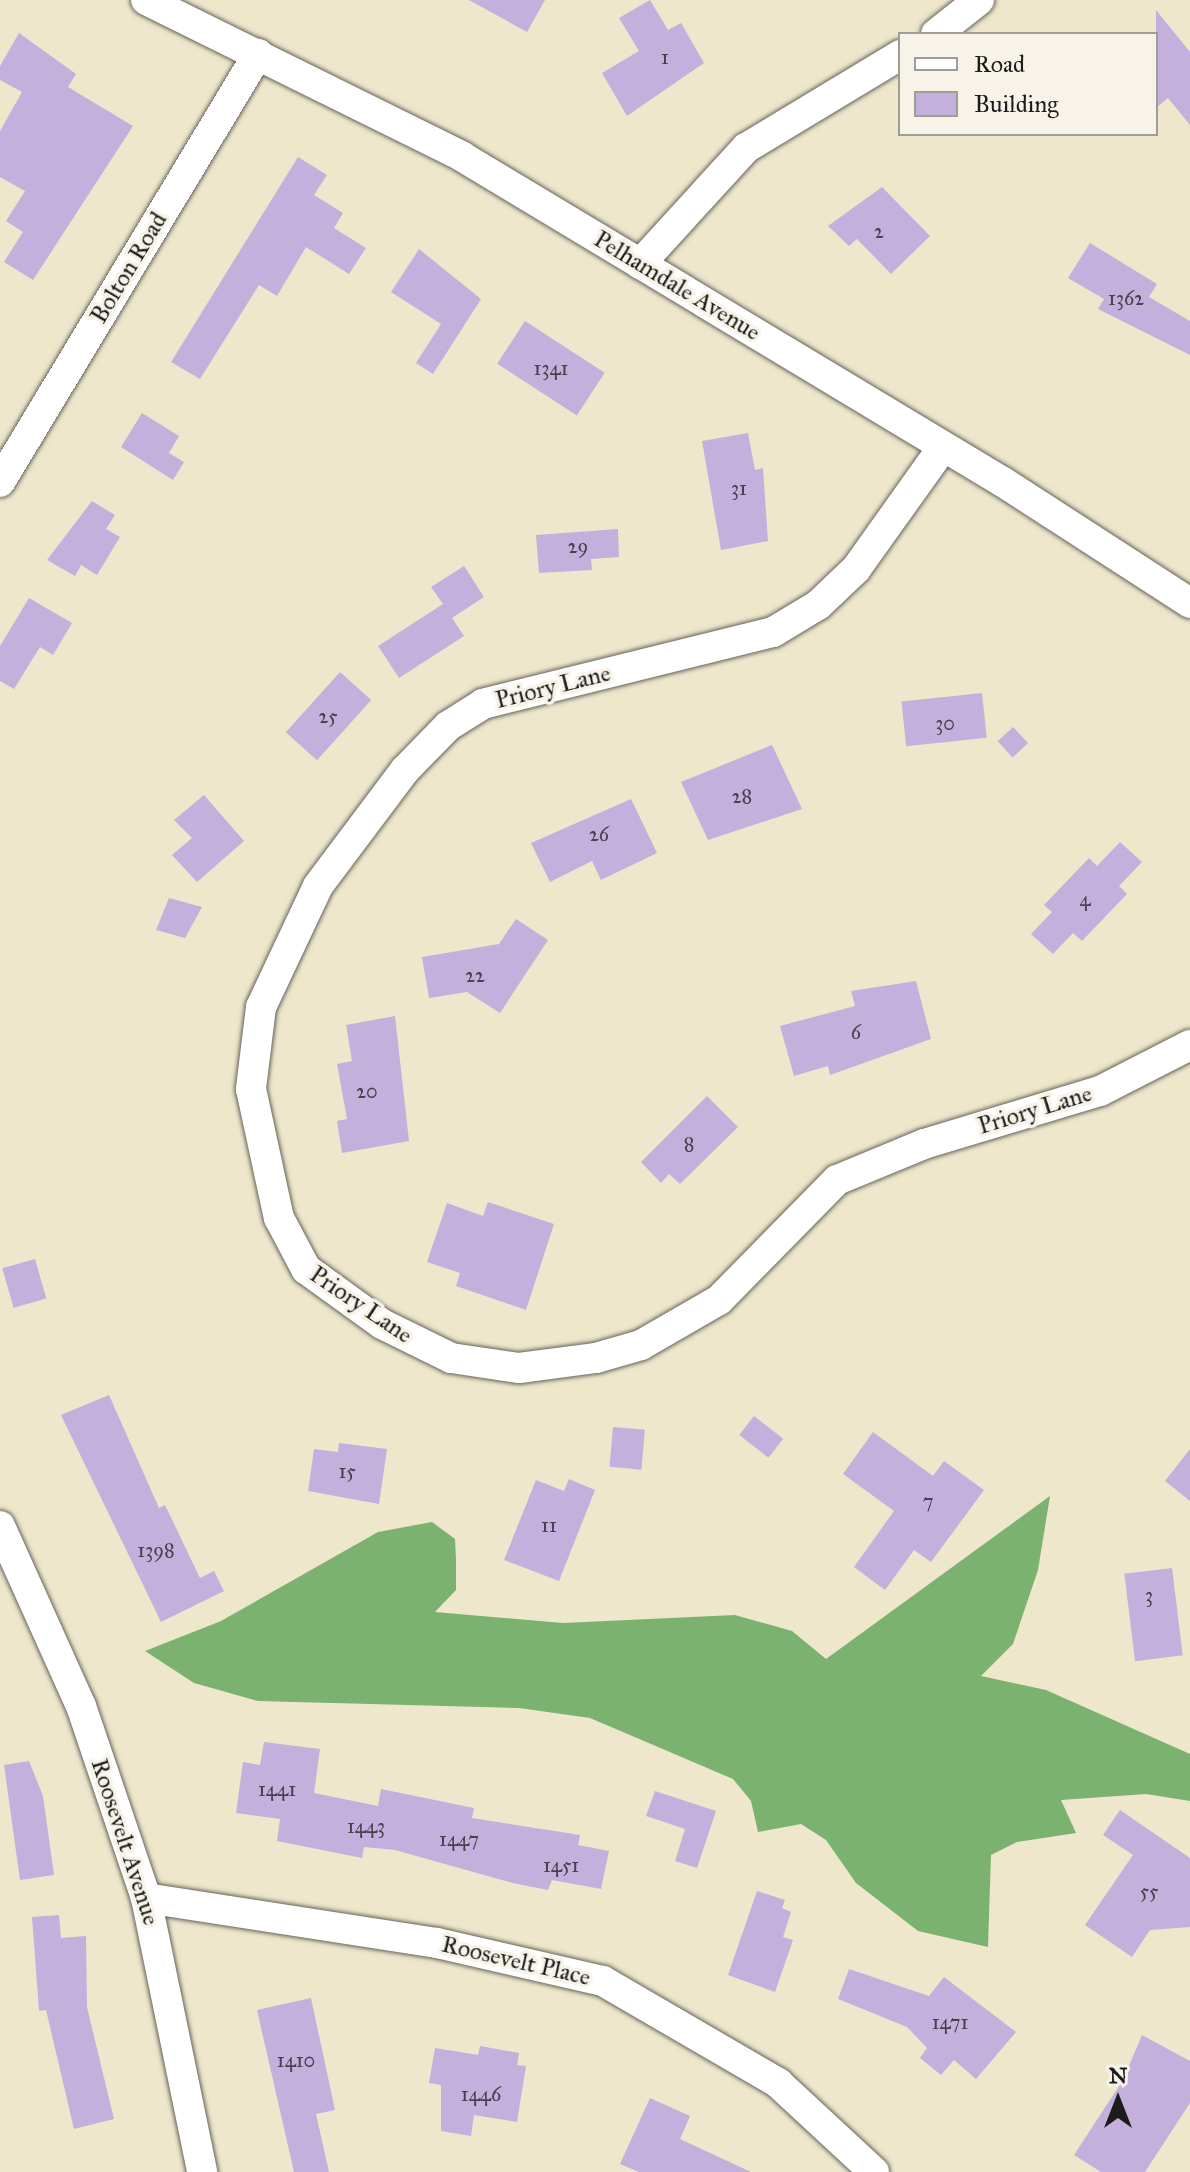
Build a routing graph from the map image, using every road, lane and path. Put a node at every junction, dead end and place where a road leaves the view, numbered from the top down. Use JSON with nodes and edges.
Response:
{"nodes":[{"id":1,"x":979,"y":0,"type":"edge"},
{"id":2,"x":153,"y":1,"type":"edge"},
{"id":3,"x":939,"y":32,"type":"edge"},
{"id":4,"x":258,"y":54,"type":"junction"},
{"id":5,"x":898,"y":56,"type":"edge"},
{"id":6,"x":640,"y":264,"type":"junction"},
{"id":7,"x":943,"y":447,"type":"junction"},
{"id":8,"x":0,"y":482,"type":"edge"},
{"id":9,"x":1190,"y":603,"type":"edge"},
{"id":10,"x":1190,"y":1045,"type":"edge"},
{"id":11,"x":0,"y":1526,"type":"edge"},
{"id":12,"x":146,"y":1898,"type":"junction"},
{"id":13,"x":202,"y":2172,"type":"edge"},
{"id":14,"x":874,"y":2172,"type":"edge"}],
"edges":[{"from":1,"to":3,"type":"street"},
{"from":2,"to":4,"type":"street","name":"Pelhamdale Avenue"},
{"from":4,"to":6,"type":"street","name":"Pelhamdale Avenue"},
{"from":4,"to":8,"type":"street","name":"Bolton Road"},
{"from":5,"to":6,"type":"street"},
{"from":6,"to":7,"type":"street","name":"Pelhamdale Avenue"},
{"from":7,"to":9,"type":"street","name":"Pelhamdale Avenue"},
{"from":7,"to":10,"type":"street","name":"Priory Lane"},
{"from":11,"to":12,"type":"street","name":"Roosevelt Avenue"},
{"from":12,"to":13,"type":"street","name":"Roosevelt Avenue"},
{"from":12,"to":14,"type":"street","name":"Roosevelt Place"}]}
